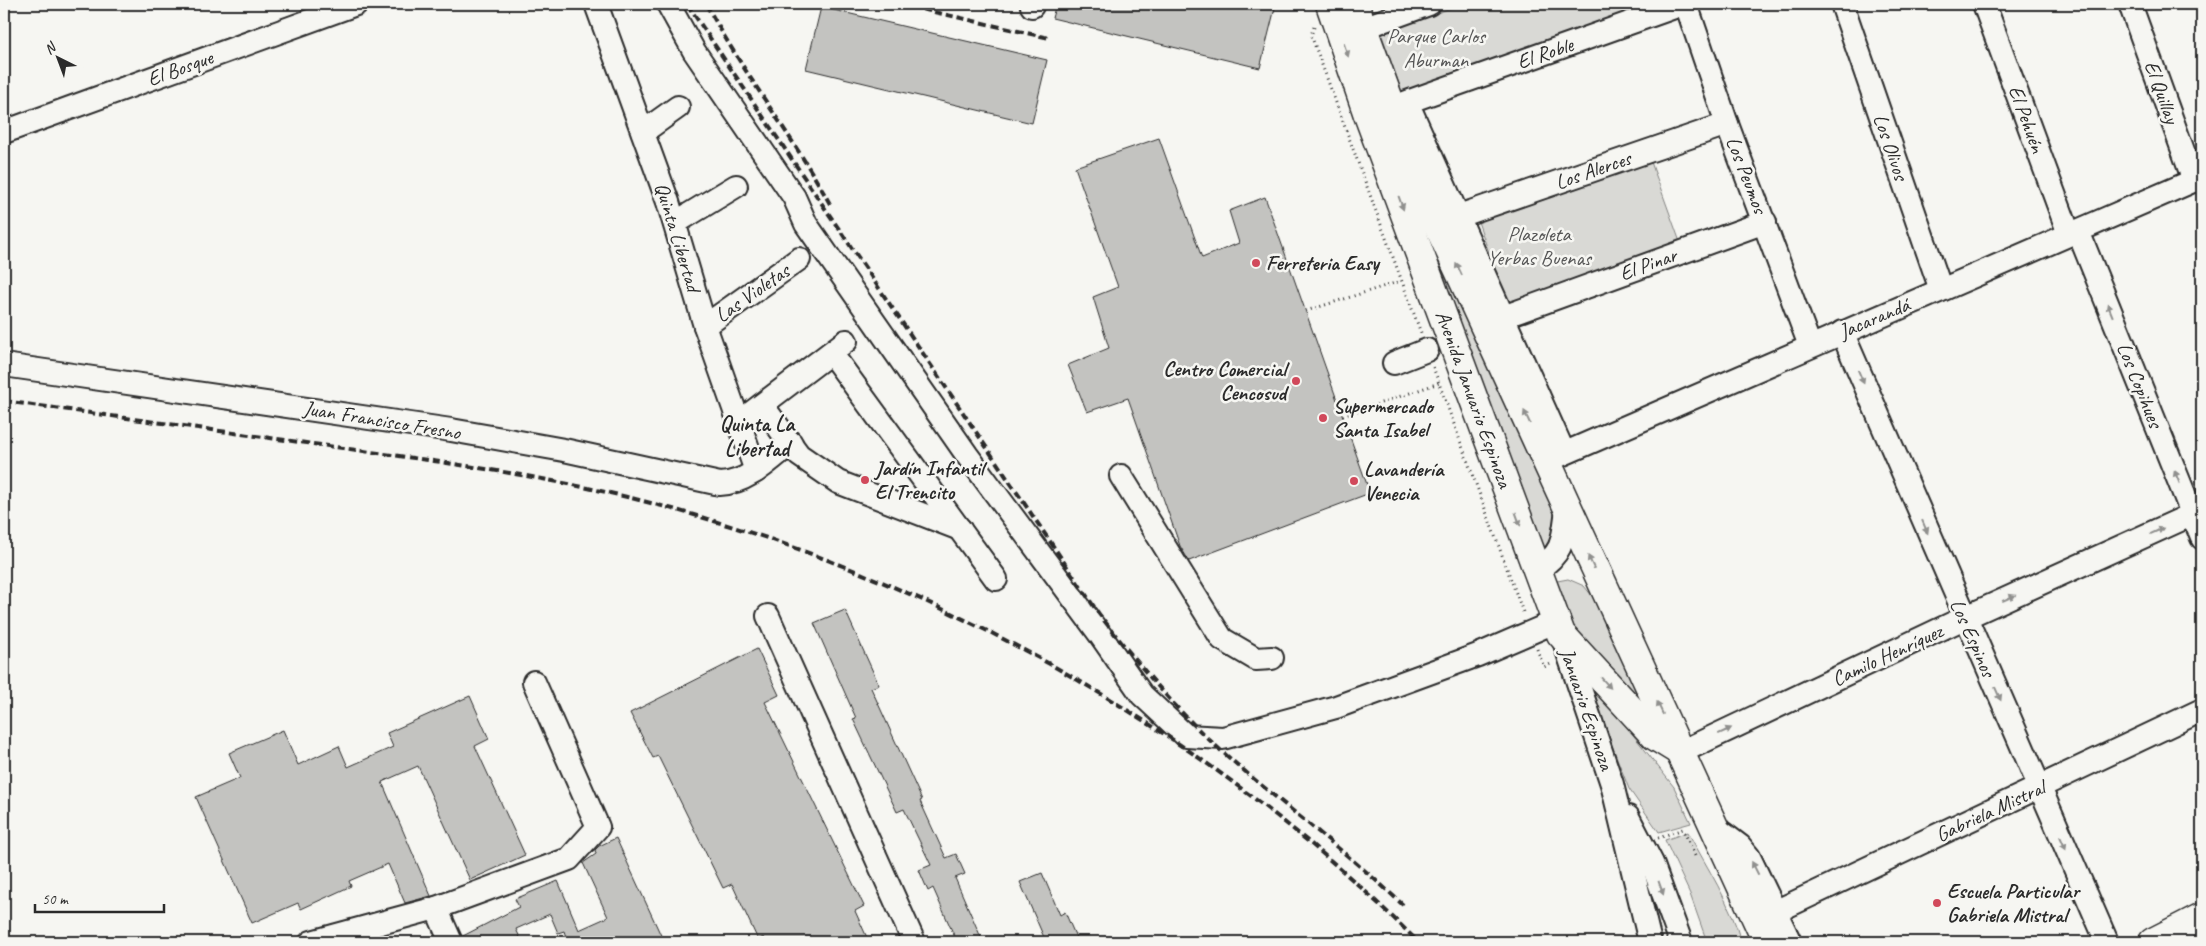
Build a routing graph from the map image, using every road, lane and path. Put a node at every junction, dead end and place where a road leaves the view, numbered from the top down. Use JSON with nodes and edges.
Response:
{"nodes":[{"id":1,"x":356,"y":4,"type":"edge"},
{"id":2,"x":596,"y":4,"type":"edge"},
{"id":3,"x":668,"y":4,"type":"edge"},
{"id":4,"x":1330,"y":4,"type":"edge"},
{"id":5,"x":1429,"y":4,"type":"edge"},
{"id":6,"x":1684,"y":4,"type":"edge"},
{"id":7,"x":1842,"y":4,"type":"edge"},
{"id":8,"x":1984,"y":4,"type":"edge"},
{"id":9,"x":2130,"y":4,"type":"edge"},
{"id":10,"x":1640,"y":11,"type":"edge"},
{"id":11,"x":1358,"y":16,"type":"edge"},
{"id":12,"x":678,"y":107,"type":"dead end"},
{"id":13,"x":1728,"y":124,"type":"junction"},
{"id":14,"x":1374,"y":128,"type":"junction"},
{"id":15,"x":4,"y":132,"type":"edge"},
{"id":16,"x":643,"y":132,"type":"junction"},
{"id":17,"x":1409,"y":158,"type":"junction"},
{"id":18,"x":2198,"y":179,"type":"edge"},
{"id":19,"x":736,"y":186,"type":"dead end"},
{"id":20,"x":1459,"y":216,"type":"junction"},
{"id":21,"x":1765,"y":222,"type":"junction"},
{"id":22,"x":675,"y":223,"type":"junction"},
{"id":23,"x":2073,"y":232,"type":"junction"},
{"id":24,"x":799,"y":260,"type":"dead end"},
{"id":25,"x":1401,"y":281,"type":"dead end"},
{"id":26,"x":1941,"y":290,"type":"junction"},
{"id":27,"x":1306,"y":311,"type":"dead end"},
{"id":28,"x":1504,"y":317,"type":"junction"},
{"id":29,"x":705,"y":326,"type":"junction"},
{"id":30,"x":1842,"y":332,"type":"junction"},
{"id":31,"x":1810,"y":346,"type":"junction"},
{"id":32,"x":1427,"y":350,"type":"dead end"},
{"id":33,"x":1394,"y":363,"type":"dead end"},
{"id":34,"x":4,"y":366,"type":"edge"},
{"id":35,"x":1439,"y":382,"type":"dead end"},
{"id":36,"x":762,"y":405,"type":"junction"},
{"id":37,"x":1343,"y":416,"type":"dead end"},
{"id":38,"x":738,"y":423,"type":"junction"},
{"id":39,"x":790,"y":443,"type":"junction"},
{"id":40,"x":1556,"y":457,"type":"junction"},
{"id":41,"x":756,"y":471,"type":"junction"},
{"id":42,"x":1121,"y":476,"type":"dead end"},
{"id":43,"x":1567,"y":509,"type":"junction"},
{"id":44,"x":2197,"y":513,"type":"edge"},
{"id":45,"x":960,"y":529,"type":"junction"},
{"id":46,"x":2202,"y":538,"type":"edge"},
{"id":47,"x":1537,"y":570,"type":"junction"},
{"id":48,"x":996,"y":579,"type":"dead end"},
{"id":49,"x":768,"y":616,"type":"dead end"},
{"id":50,"x":1964,"y":618,"type":"junction"},
{"id":51,"x":1559,"y":627,"type":"junction"},
{"id":52,"x":1272,"y":658,"type":"dead end"},
{"id":53,"x":534,"y":682,"type":"dead end"},
{"id":54,"x":2202,"y":710,"type":"edge"},
{"id":55,"x":1681,"y":752,"type":"junction"},
{"id":56,"x":1612,"y":784,"type":"junction"},
{"id":57,"x":2039,"y":788,"type":"junction"},
{"id":58,"x":1716,"y":828,"type":"junction"},
{"id":59,"x":1656,"y":838,"type":"dead end"},
{"id":60,"x":1696,"y":858,"type":"dead end"},
{"id":61,"x":436,"y":908,"type":"junction"},
{"id":62,"x":1776,"y":911,"type":"junction"},
{"id":63,"x":2202,"y":917,"type":"edge"},
{"id":64,"x":311,"y":942,"type":"edge"},
{"id":65,"x":451,"y":942,"type":"edge"},
{"id":66,"x":914,"y":942,"type":"edge"},
{"id":67,"x":1650,"y":942,"type":"edge"},
{"id":68,"x":1681,"y":942,"type":"edge"},
{"id":69,"x":1767,"y":942,"type":"edge"},
{"id":70,"x":1790,"y":942,"type":"edge"},
{"id":71,"x":2107,"y":942,"type":"edge"},
{"id":72,"x":2153,"y":942,"type":"edge"}],
"edges":[{"from":1,"to":15,"type":"street","name":"El Bosque"},
{"from":2,"to":16,"type":"street","name":"Quinta Libertad"},
{"from":3,"to":51,"type":"street"},
{"from":4,"to":14,"type":"main road","name":"Avenida Januario Espinoza","one_way":true},
{"from":5,"to":11,"type":"street"},
{"from":6,"to":10,"type":"street","name":"El Roble"},
{"from":6,"to":13,"type":"street","name":"Los Peumos"},
{"from":7,"to":26,"type":"street","name":"Los Olivos"},
{"from":8,"to":23,"type":"street","name":"El Pehuén"},
{"from":9,"to":18,"type":"street","name":"El Quillay"},
{"from":10,"to":20,"type":"street","name":"El Roble"},
{"from":11,"to":17,"type":"main road","name":"Avenida Januario Espinoza"},
{"from":12,"to":16,"type":"street"},
{"from":13,"to":20,"type":"street","name":"Los Alerces"},
{"from":13,"to":21,"type":"street","name":"Los Peumos"},
{"from":14,"to":17,"type":"street"},
{"from":14,"to":47,"type":"main road","name":"Avenida Januario Espinoza","one_way":true},
{"from":16,"to":22,"type":"street","name":"Quinta Libertad"},
{"from":40,"to":17,"type":"main road","name":"Avenida Januario Espinoza","one_way":true},
{"from":18,"to":23,"type":"street","name":"Jacarandá"},
{"from":19,"to":22,"type":"street"},
{"from":20,"to":28,"type":"street"},
{"from":21,"to":28,"type":"street","name":"El Pinar"},
{"from":21,"to":31,"type":"street","name":"Los Peumos"},
{"from":22,"to":29,"type":"street","name":"Quinta Libertad"},
{"from":23,"to":26,"type":"street","name":"Jacarandá"},
{"from":44,"to":23,"type":"street","name":"Los Copihues","one_way":true},
{"from":24,"to":29,"type":"street","name":"Las Violetas"},
{"from":25,"to":27,"type":"path"},
{"from":26,"to":30,"type":"street","name":"Jacarandá"},
{"from":28,"to":40,"type":"street"},
{"from":29,"to":38,"type":"street","name":"Quinta Libertad"},
{"from":30,"to":31,"type":"street","name":"Jacarandá"},
{"from":30,"to":50,"type":"street","name":"Los Espinos","one_way":true},
{"from":31,"to":40,"type":"street","name":"Jacarandá"},
{"from":32,"to":33,"type":"street"},
{"from":34,"to":41,"type":"street","name":"Juan Francisco Fresno"},
{"from":35,"to":37,"type":"path"},
{"from":36,"to":38,"type":"street"},
{"from":36,"to":39,"type":"street"},
{"from":36,"to":45,"type":"street"},
{"from":38,"to":41,"type":"street","name":"Quinta Libertad"},
{"from":39,"to":41,"type":"street","name":"Juan Francisco Fresno"},
{"from":39,"to":45,"type":"street"},
{"from":40,"to":43,"type":"main road","name":"Avenida Januario Espinoza"},
{"from":42,"to":52,"type":"street"},
{"from":43,"to":47,"type":"street"},
{"from":55,"to":43,"type":"main road","name":"Avenida Januario Espinoza","one_way":true},
{"from":44,"to":46,"type":"street","name":"Los Copihues"},
{"from":50,"to":44,"type":"street","name":"Camilo Henríquez","one_way":true},
{"from":45,"to":48,"type":"street"},
{"from":47,"to":51,"type":"main road","name":"Avenida Januario Espinoza"},
{"from":49,"to":66,"type":"street"},
{"from":55,"to":50,"type":"street","name":"Camilo Henríquez","one_way":true},
{"from":50,"to":57,"type":"street","name":"Los Espinos","one_way":true},
{"from":51,"to":55,"type":"main road","name":"Avenida Januario Espinoza","one_way":true},
{"from":51,"to":56,"type":"street","name":"Januario Espinoza"},
{"from":53,"to":61,"type":"street"},
{"from":54,"to":57,"type":"street","name":"Gabriela Mistral"},
{"from":55,"to":58,"type":"main road","name":"Avenida Januario Espinoza"},
{"from":56,"to":67,"type":"street","name":"Januario Espinoza"},
{"from":56,"to":68,"type":"street","name":"Januario Espinoza","one_way":true},
{"from":57,"to":62,"type":"street","name":"Gabriela Mistral"},
{"from":57,"to":71,"type":"street","name":"Los Espinos","one_way":true},
{"from":62,"to":58,"type":"street","one_way":true},
{"from":58,"to":69,"type":"main road","name":"Avenida Januario Espinoza"},
{"from":59,"to":60,"type":"path"},
{"from":61,"to":64,"type":"street"},
{"from":61,"to":65,"type":"street"},
{"from":62,"to":70,"type":"street"},
{"from":63,"to":72,"type":"main road"}]}
